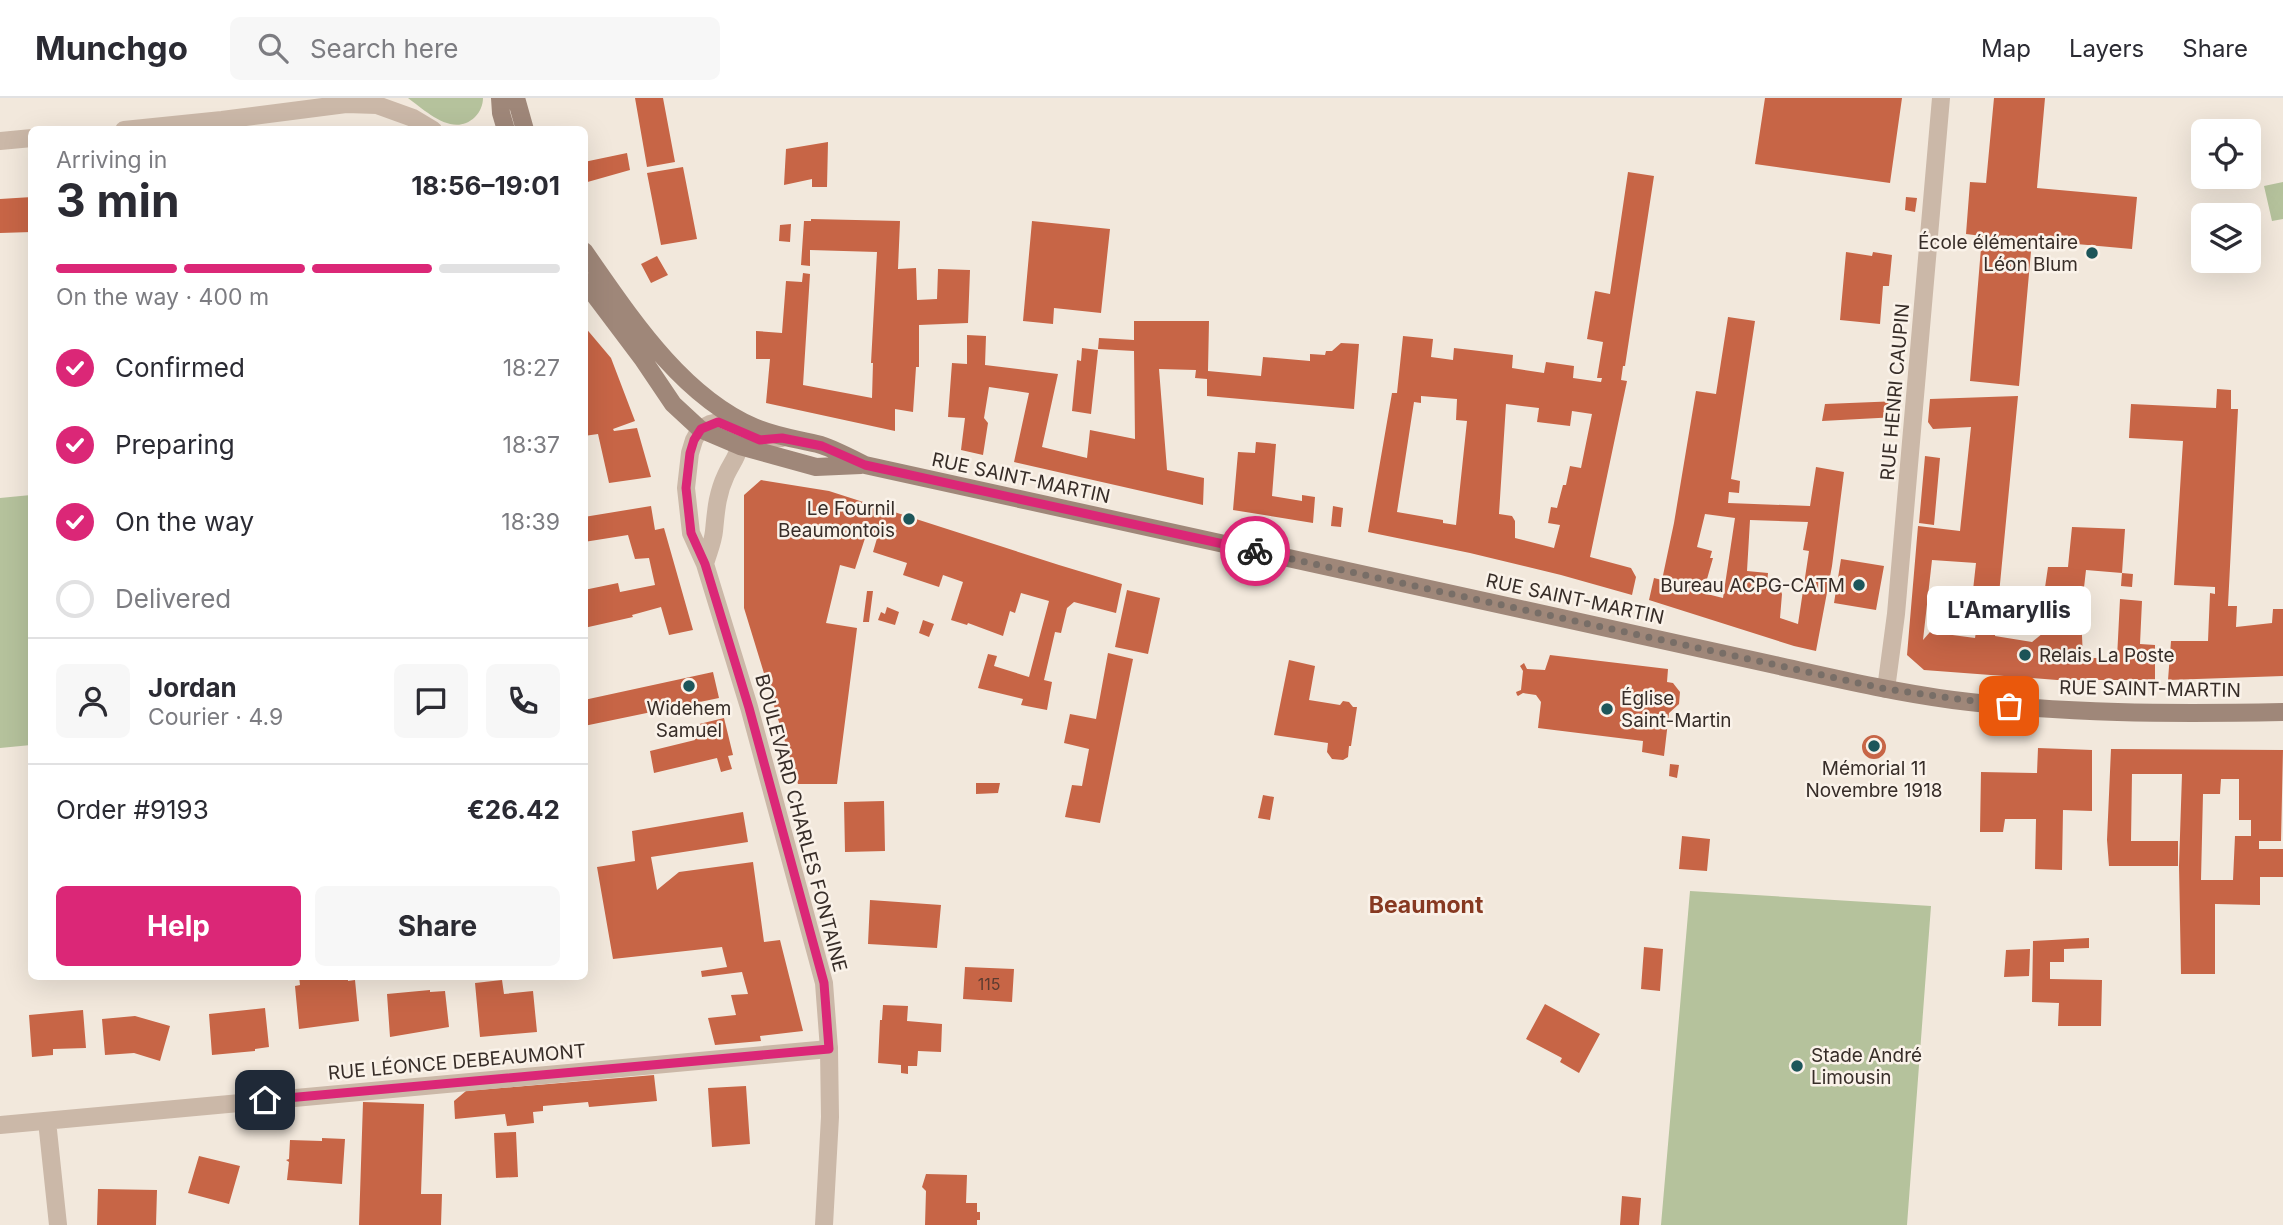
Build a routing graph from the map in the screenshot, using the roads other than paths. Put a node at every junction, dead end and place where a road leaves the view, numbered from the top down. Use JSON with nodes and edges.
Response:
{"nodes":[{"id":1,"x":500,"y":98,"type":"edge"},
{"id":2,"x":516,"y":98,"type":"edge"},
{"id":3,"x":1941,"y":98,"type":"edge"},
{"id":4,"x":163,"y":126,"type":"edge"},
{"id":5,"x":426,"y":126,"type":"edge"},
{"id":6,"x":505,"y":126,"type":"edge"},
{"id":7,"x":524,"y":126,"type":"edge"},
{"id":8,"x":28,"y":138,"type":"edge"},
{"id":9,"x":0,"y":141,"type":"edge"},
{"id":10,"x":588,"y":257,"type":"edge"},
{"id":11,"x":588,"y":286,"type":"edge"},
{"id":12,"x":687,"y":383,"type":"junction"},
{"id":13,"x":718,"y":422,"type":"junction"},
{"id":14,"x":701,"y":429,"type":"junction"},
{"id":15,"x":782,"y":438,"type":"junction"},
{"id":16,"x":739,"y":439,"type":"junction"},
{"id":17,"x":865,"y":465,"type":"junction"},
{"id":18,"x":705,"y":564,"type":"junction"},
{"id":19,"x":1886,"y":689,"type":"junction"},
{"id":20,"x":2283,"y":712,"type":"edge"},
{"id":21,"x":829,"y":1049,"type":"junction"},
{"id":22,"x":47,"y":1121,"type":"junction"},
{"id":23,"x":0,"y":1125,"type":"edge"},
{"id":24,"x":58,"y":1225,"type":"edge"},
{"id":25,"x":824,"y":1225,"type":"edge"}],
"edges":[{"from":1,"to":6,"type":"main road"},
{"from":2,"to":7,"type":"main road"},
{"from":3,"to":19,"type":"street","name":"RUE HENRI CAUPIN"},
{"from":4,"to":5,"type":"street"},
{"from":8,"to":9,"type":"street"},
{"from":10,"to":12,"type":"main road","name":"RUE SAINT-MARTIN"},
{"from":11,"to":14,"type":"main road","name":"RUE SAINT-MARTIN"},
{"from":12,"to":13,"type":"street"},
{"from":12,"to":15,"type":"main road","name":"RUE SAINT-MARTIN"},
{"from":13,"to":14,"type":"street"},
{"from":13,"to":16,"type":"street"},
{"from":14,"to":16,"type":"main road","name":"RUE SAINT-MARTIN"},
{"from":14,"to":18,"type":"street","name":"BOULEVARD CHARLES FONTAINE"},
{"from":15,"to":16,"type":"street"},
{"from":15,"to":17,"type":"main road","name":"RUE SAINT-MARTIN"},
{"from":16,"to":17,"type":"main road","name":"RUE SAINT-MARTIN"},
{"from":16,"to":18,"type":"street"},
{"from":17,"to":19,"type":"main road","name":"RUE SAINT-MARTIN"},
{"from":18,"to":21,"type":"street","name":"BOULEVARD CHARLES FONTAINE"},
{"from":19,"to":20,"type":"main road","name":"RUE SAINT-MARTIN"},
{"from":21,"to":22,"type":"street","name":"RUE LÉONCE DEBEAUMONT"},
{"from":21,"to":25,"type":"street","name":"BOULEVARD CHARLES FONTAINE"},
{"from":22,"to":23,"type":"street","name":"RUE LÉONCE DEBEAUMONT"},
{"from":22,"to":24,"type":"street"}]}
